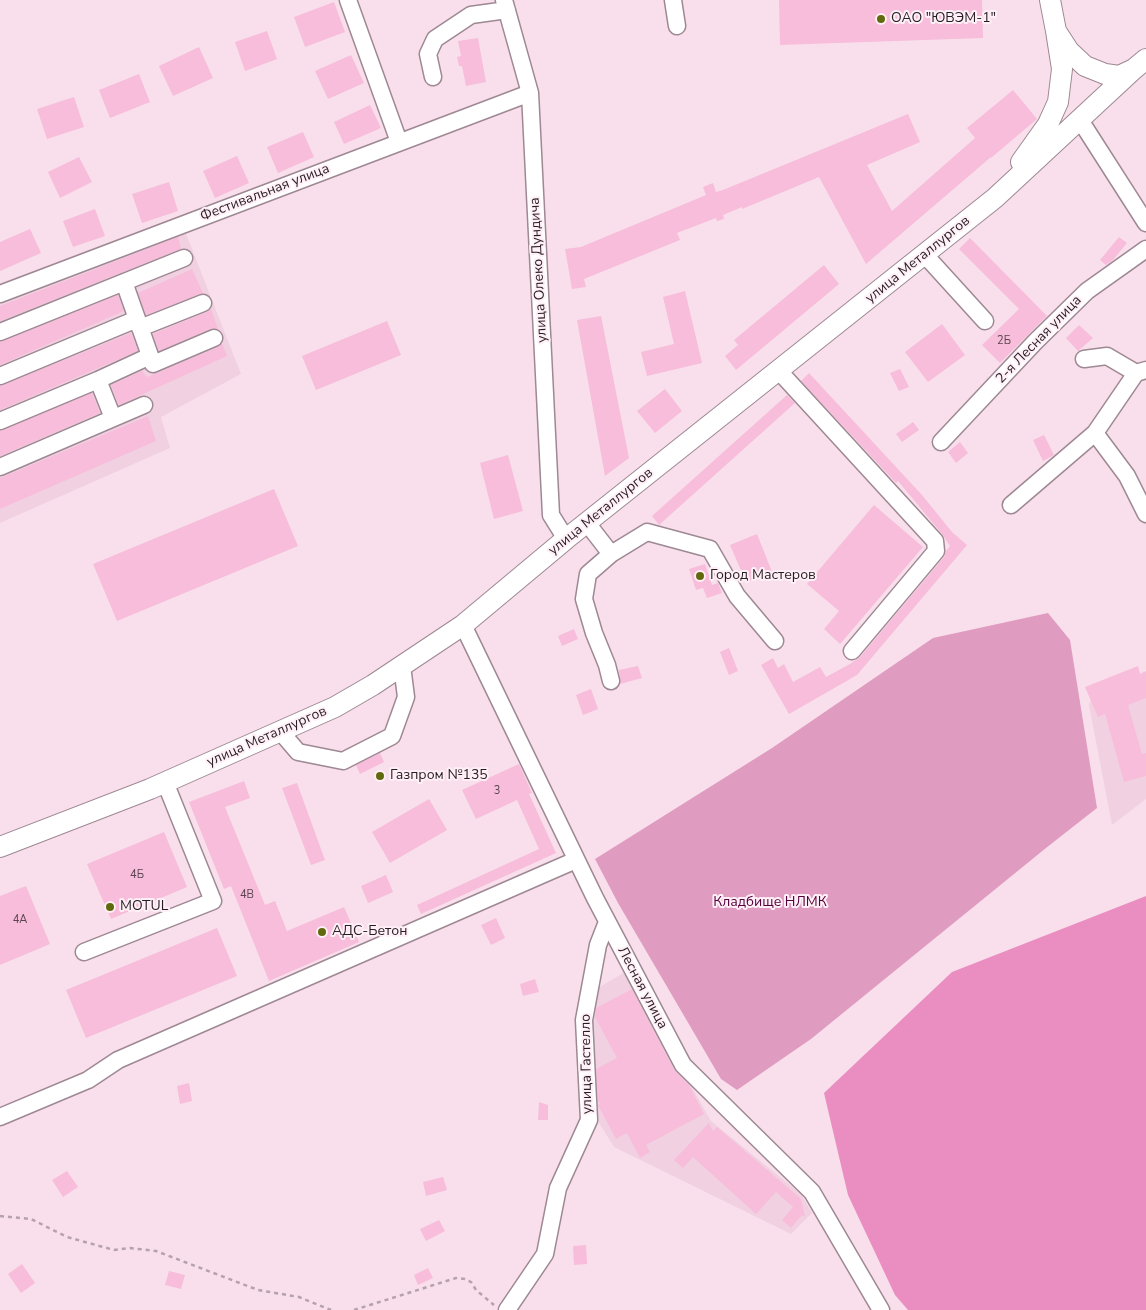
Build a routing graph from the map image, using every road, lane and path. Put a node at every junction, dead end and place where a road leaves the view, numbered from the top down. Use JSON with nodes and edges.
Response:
{"nodes":[{"id":1,"x":348,"y":0,"type":"edge"},
{"id":2,"x":673,"y":0,"type":"edge"},
{"id":3,"x":506,"y":5,"type":"edge"},
{"id":4,"x":1054,"y":12,"type":"edge"},
{"id":5,"x":677,"y":26,"type":"dead end"},
{"id":6,"x":1140,"y":64,"type":"edge"},
{"id":7,"x":433,"y":77,"type":"dead end"},
{"id":8,"x":530,"y":93,"type":"junction"},
{"id":9,"x":1080,"y":120,"type":"junction"},
{"id":10,"x":399,"y":142,"type":"junction"},
{"id":11,"x":995,"y":198,"type":"junction"},
{"id":12,"x":1146,"y":223,"type":"edge"},
{"id":13,"x":1146,"y":249,"type":"edge"},
{"id":14,"x":924,"y":255,"type":"junction"},
{"id":15,"x":184,"y":258,"type":"dead end"},
{"id":16,"x":124,"y":282,"type":"junction"},
{"id":17,"x":0,"y":294,"type":"edge"},
{"id":18,"x":203,"y":303,"type":"dead end"},
{"id":19,"x":985,"y":321,"type":"dead end"},
{"id":20,"x":139,"y":324,"type":"junction"},
{"id":21,"x":0,"y":332,"type":"edge"},
{"id":22,"x":214,"y":338,"type":"dead end"},
{"id":23,"x":150,"y":356,"type":"junction"},
{"id":24,"x":1084,"y":359,"type":"dead end"},
{"id":25,"x":778,"y":370,"type":"junction"},
{"id":26,"x":1141,"y":371,"type":"edge"},
{"id":27,"x":0,"y":376,"type":"edge"},
{"id":28,"x":98,"y":380,"type":"junction"},
{"id":29,"x":144,"y":405,"type":"dead end"},
{"id":30,"x":112,"y":418,"type":"junction"},
{"id":31,"x":0,"y":421,"type":"edge"},
{"id":32,"x":1094,"y":433,"type":"junction"},
{"id":33,"x":941,"y":442,"type":"dead end"},
{"id":34,"x":0,"y":467,"type":"edge"},
{"id":35,"x":1011,"y":504,"type":"dead end"},
{"id":36,"x":1146,"y":514,"type":"edge"},
{"id":37,"x":587,"y":523,"type":"junction"},
{"id":38,"x":566,"y":539,"type":"junction"},
{"id":39,"x":611,"y":554,"type":"junction"},
{"id":40,"x":463,"y":625,"type":"junction"},
{"id":41,"x":775,"y":641,"type":"dead end"},
{"id":42,"x":852,"y":651,"type":"dead end"},
{"id":43,"x":402,"y":666,"type":"junction"},
{"id":44,"x":611,"y":681,"type":"dead end"},
{"id":45,"x":280,"y":731,"type":"junction"},
{"id":46,"x":165,"y":782,"type":"junction"},
{"id":47,"x":0,"y":847,"type":"edge"},
{"id":48,"x":576,"y":860,"type":"junction"},
{"id":49,"x":607,"y":922,"type":"junction"},
{"id":50,"x":84,"y":952,"type":"dead end"},
{"id":51,"x":0,"y":1117,"type":"edge"},
{"id":52,"x":0,"y":1216,"type":"edge"},
{"id":53,"x":331,"y":1310,"type":"edge"},
{"id":54,"x":354,"y":1310,"type":"edge"},
{"id":55,"x":507,"y":1310,"type":"edge"},
{"id":56,"x":881,"y":1310,"type":"edge"}],
"edges":[{"from":1,"to":10,"type":"street"},
{"from":2,"to":5,"type":"street"},
{"from":3,"to":7,"type":"street"},
{"from":3,"to":8,"type":"street","name":"улица Олеко Дундича"},
{"from":4,"to":6,"type":"main road"},
{"from":4,"to":11,"type":"main road"},
{"from":6,"to":9,"type":"main road","name":"улица Металлургов"},
{"from":8,"to":10,"type":"street","name":"Фестивальная улица"},
{"from":8,"to":38,"type":"street","name":"улица Олеко Дундича"},
{"from":9,"to":11,"type":"main road","name":"улица Металлургов"},
{"from":9,"to":12,"type":"street"},
{"from":10,"to":17,"type":"street","name":"Фестивальная улица"},
{"from":11,"to":14,"type":"main road","name":"улица Металлургов"},
{"from":13,"to":33,"type":"street","name":"2-я Лесная улица"},
{"from":14,"to":19,"type":"street"},
{"from":14,"to":25,"type":"main road","name":"улица Металлургов"},
{"from":15,"to":16,"type":"street"},
{"from":16,"to":20,"type":"street"},
{"from":16,"to":21,"type":"street"},
{"from":18,"to":20,"type":"street"},
{"from":20,"to":23,"type":"street"},
{"from":20,"to":27,"type":"street"},
{"from":22,"to":23,"type":"street"},
{"from":23,"to":28,"type":"street"},
{"from":24,"to":26,"type":"street"},
{"from":25,"to":37,"type":"main road","name":"улица Металлургов"},
{"from":25,"to":42,"type":"street"},
{"from":26,"to":32,"type":"street"},
{"from":28,"to":30,"type":"street"},
{"from":28,"to":31,"type":"street"},
{"from":29,"to":30,"type":"street"},
{"from":30,"to":34,"type":"street"},
{"from":32,"to":35,"type":"street"},
{"from":32,"to":36,"type":"street"},
{"from":37,"to":38,"type":"main road","name":"улица Металлургов"},
{"from":37,"to":39,"type":"street"},
{"from":38,"to":40,"type":"main road","name":"улица Металлургов"},
{"from":39,"to":41,"type":"street"},
{"from":39,"to":44,"type":"street"},
{"from":40,"to":43,"type":"main road","name":"улица Металлургов"},
{"from":40,"to":48,"type":"street","name":"Лесная улица"},
{"from":43,"to":45,"type":"main road","name":"улица Металлургов"},
{"from":43,"to":45,"type":"street"},
{"from":45,"to":46,"type":"main road","name":"улица Металлургов"},
{"from":46,"to":47,"type":"main road","name":"улица Металлургов"},
{"from":46,"to":50,"type":"street"},
{"from":48,"to":49,"type":"street","name":"Лесная улица"},
{"from":48,"to":51,"type":"street"},
{"from":49,"to":55,"type":"street","name":"улица Гастелло"},
{"from":49,"to":56,"type":"street","name":"Лесная улица"},
{"from":52,"to":53,"type":"path"},
{"from":54,"to":55,"type":"path"}]}
